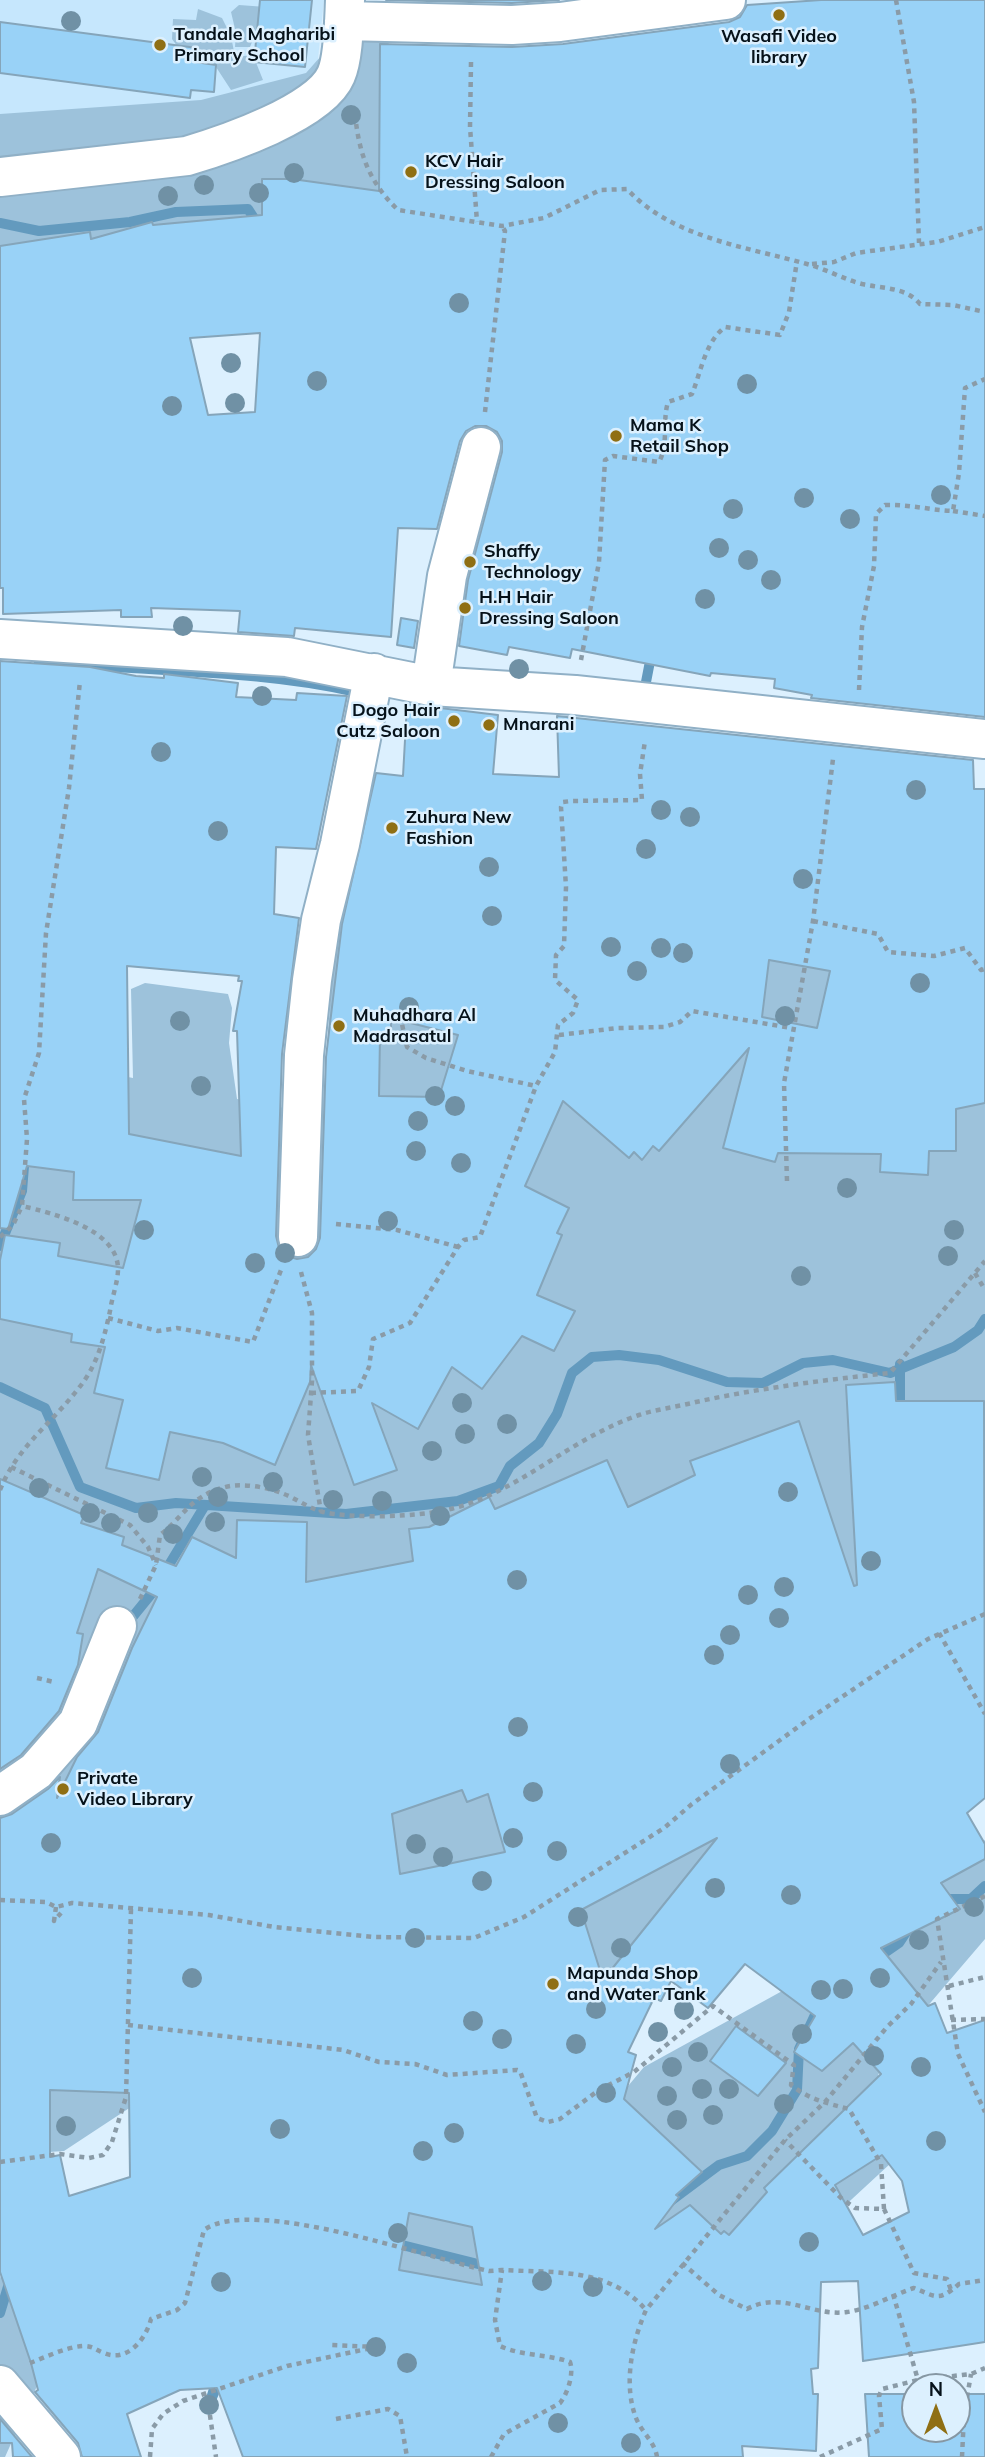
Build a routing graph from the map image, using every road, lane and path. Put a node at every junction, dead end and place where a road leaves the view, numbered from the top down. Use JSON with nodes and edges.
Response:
{"nodes":[{"id":1,"x":726,"y":0,"type":"edge"},
{"id":2,"x":897,"y":0,"type":"edge"},
{"id":3,"x":345,"y":10,"type":"edge"},
{"id":4,"x":470,"y":23,"type":"junction"},
{"id":5,"x":354,"y":108,"type":"dead end"},
{"id":6,"x":0,"y":177,"type":"edge"},
{"id":7,"x":477,"y":222,"type":"junction"},
{"id":8,"x":502,"y":226,"type":"junction"},
{"id":9,"x":985,"y":227,"type":"edge"},
{"id":10,"x":919,"y":243,"type":"junction"},
{"id":11,"x":797,"y":261,"type":"junction"},
{"id":12,"x":809,"y":264,"type":"junction"},
{"id":13,"x":985,"y":312,"type":"edge"},
{"id":14,"x":985,"y":379,"type":"edge"},
{"id":15,"x":481,"y":447,"type":"joint"},
{"id":16,"x":953,"y":511,"type":"junction"},
{"id":17,"x":985,"y":516,"type":"edge"},
{"id":18,"x":0,"y":639,"type":"edge"},
{"id":19,"x":83,"y":645,"type":"junction"},
{"id":20,"x":374,"y":673,"type":"junction"},
{"id":21,"x":431,"y":687,"type":"junction"},
{"id":22,"x":575,"y":695,"type":"junction"},
{"id":23,"x":648,"y":705,"type":"junction"},
{"id":24,"x":845,"y":724,"type":"junction"},
{"id":25,"x":985,"y":739,"type":"edge"},
{"id":26,"x":814,"y":921,"type":"junction"},
{"id":27,"x":985,"y":969,"type":"edge"},
{"id":28,"x":400,"y":1015,"type":"dead end"},
{"id":29,"x":791,"y":1028,"type":"junction"},
{"id":30,"x":559,"y":1035,"type":"junction"},
{"id":31,"x":536,"y":1086,"type":"junction"},
{"id":32,"x":787,"y":1181,"type":"dead end"},
{"id":33,"x":22,"y":1206,"type":"junction"},
{"id":34,"x":0,"y":1237,"type":"edge"},
{"id":35,"x":298,"y":1237,"type":"junction"},
{"id":36,"x":458,"y":1247,"type":"junction"},
{"id":37,"x":985,"y":1261,"type":"edge"},
{"id":38,"x":975,"y":1273,"type":"junction"},
{"id":39,"x":985,"y":1290,"type":"edge"},
{"id":40,"x":108,"y":1318,"type":"junction"},
{"id":41,"x":311,"y":1393,"type":"junction"},
{"id":42,"x":11,"y":1467,"type":"junction"},
{"id":43,"x":0,"y":1490,"type":"edge"},
{"id":44,"x":321,"y":1511,"type":"junction"},
{"id":45,"x":156,"y":1565,"type":"junction"},
{"id":46,"x":985,"y":1614,"type":"edge"},
{"id":47,"x":117,"y":1626,"type":"joint"},
{"id":48,"x":940,"y":1633,"type":"junction"},
{"id":49,"x":985,"y":1714,"type":"edge"},
{"id":50,"x":0,"y":1796,"type":"edge"},
{"id":51,"x":985,"y":1896,"type":"edge"},
{"id":52,"x":0,"y":1900,"type":"edge"},
{"id":53,"x":56,"y":1907,"type":"junction"},
{"id":54,"x":131,"y":1909,"type":"junction"},
{"id":55,"x":61,"y":1913,"type":"dead end"},
{"id":56,"x":941,"y":1962,"type":"junction"},
{"id":57,"x":985,"y":1977,"type":"edge"},
{"id":58,"x":949,"y":1986,"type":"junction"},
{"id":59,"x":951,"y":2020,"type":"junction"},
{"id":60,"x":985,"y":2020,"type":"edge"},
{"id":61,"x":128,"y":2025,"type":"junction"},
{"id":62,"x":825,"y":2102,"type":"junction"},
{"id":63,"x":985,"y":2112,"type":"edge"},
{"id":64,"x":785,"y":2140,"type":"junction"},
{"id":65,"x":0,"y":2162,"type":"edge"},
{"id":66,"x":884,"y":2209,"type":"junction"},
{"id":67,"x":681,"y":2263,"type":"junction"},
{"id":68,"x":502,"y":2270,"type":"junction"},
{"id":69,"x":985,"y":2280,"type":"edge"},
{"id":70,"x":951,"y":2291,"type":"junction"},
{"id":71,"x":893,"y":2294,"type":"junction"},
{"id":72,"x":646,"y":2310,"type":"junction"},
{"id":73,"x":332,"y":2345,"type":"dead end"},
{"id":74,"x":985,"y":2368,"type":"edge"},
{"id":75,"x":916,"y":2373,"type":"edge"},
{"id":76,"x":971,"y":2374,"type":"edge"},
{"id":77,"x":13,"y":2375,"type":"edge"},
{"id":78,"x":901,"y":2385,"type":"edge"},
{"id":79,"x":207,"y":2395,"type":"junction"},
{"id":80,"x":336,"y":2419,"type":"dead end"},
{"id":81,"x":61,"y":2457,"type":"edge"},
{"id":82,"x":150,"y":2457,"type":"edge"},
{"id":83,"x":216,"y":2457,"type":"edge"},
{"id":84,"x":407,"y":2457,"type":"edge"},
{"id":85,"x":491,"y":2457,"type":"edge"},
{"id":86,"x":657,"y":2457,"type":"edge"},
{"id":87,"x":820,"y":2457,"type":"edge"}],
"edges":[{"from":1,"to":4,"type":"street"},
{"from":2,"to":10,"type":"path"},
{"from":3,"to":4,"type":"street"},
{"from":3,"to":6,"type":"street"},
{"from":4,"to":7,"type":"path"},
{"from":5,"to":7,"type":"path"},
{"from":7,"to":8,"type":"path"},
{"from":8,"to":11,"type":"path"},
{"from":8,"to":15,"type":"path"},
{"from":9,"to":10,"type":"path"},
{"from":10,"to":12,"type":"path"},
{"from":11,"to":12,"type":"path"},
{"from":11,"to":22,"type":"path"},
{"from":12,"to":13,"type":"path"},
{"from":14,"to":16,"type":"path"},
{"from":15,"to":21,"type":"street"},
{"from":16,"to":17,"type":"path"},
{"from":16,"to":24,"type":"path"},
{"from":18,"to":19,"type":"street"},
{"from":19,"to":20,"type":"street"},
{"from":19,"to":33,"type":"path"},
{"from":20,"to":21,"type":"street"},
{"from":20,"to":35,"type":"street"},
{"from":21,"to":22,"type":"street"},
{"from":22,"to":23,"type":"street"},
{"from":23,"to":24,"type":"street"},
{"from":23,"to":30,"type":"path"},
{"from":24,"to":25,"type":"street"},
{"from":24,"to":26,"type":"path"},
{"from":26,"to":27,"type":"path"},
{"from":26,"to":29,"type":"path"},
{"from":28,"to":31,"type":"path"},
{"from":29,"to":30,"type":"path"},
{"from":29,"to":32,"type":"path"},
{"from":30,"to":31,"type":"path"},
{"from":31,"to":36,"type":"path"},
{"from":33,"to":34,"type":"path"},
{"from":33,"to":40,"type":"path"},
{"from":35,"to":36,"type":"path"},
{"from":35,"to":40,"type":"path"},
{"from":35,"to":41,"type":"path"},
{"from":36,"to":41,"type":"path"},
{"from":37,"to":38,"type":"path"},
{"from":38,"to":39,"type":"path"},
{"from":38,"to":44,"type":"path"},
{"from":40,"to":42,"type":"path"},
{"from":41,"to":44,"type":"path"},
{"from":42,"to":43,"type":"path"},
{"from":42,"to":45,"type":"path"},
{"from":44,"to":45,"type":"path"},
{"from":45,"to":47,"type":"path"},
{"from":46,"to":48,"type":"path"},
{"from":47,"to":50,"type":"street"},
{"from":48,"to":49,"type":"path"},
{"from":48,"to":54,"type":"path"},
{"from":51,"to":56,"type":"path"},
{"from":52,"to":53,"type":"path"},
{"from":53,"to":54,"type":"path"},
{"from":53,"to":55,"type":"path"},
{"from":54,"to":61,"type":"path"},
{"from":56,"to":58,"type":"path"},
{"from":56,"to":62,"type":"path"},
{"from":57,"to":58,"type":"path"},
{"from":58,"to":59,"type":"path"},
{"from":59,"to":60,"type":"path"},
{"from":59,"to":63,"type":"path"},
{"from":61,"to":62,"type":"path"},
{"from":61,"to":65,"type":"path"},
{"from":62,"to":64,"type":"path"},
{"from":62,"to":66,"type":"path"},
{"from":64,"to":66,"type":"path"},
{"from":64,"to":67,"type":"path"},
{"from":66,"to":70,"type":"path"},
{"from":67,"to":71,"type":"path"},
{"from":67,"to":72,"type":"path"},
{"from":68,"to":72,"type":"path"},
{"from":68,"to":77,"type":"path"},
{"from":68,"to":85,"type":"path"},
{"from":69,"to":70,"type":"path"},
{"from":70,"to":71,"type":"path"},
{"from":71,"to":75,"type":"path"},
{"from":72,"to":86,"type":"path"},
{"from":73,"to":79,"type":"path"},
{"from":74,"to":76,"type":"path"},
{"from":77,"to":81,"type":"street"},
{"from":78,"to":87,"type":"path"},
{"from":79,"to":82,"type":"path"},
{"from":79,"to":83,"type":"path"},
{"from":80,"to":84,"type":"path"}]}
